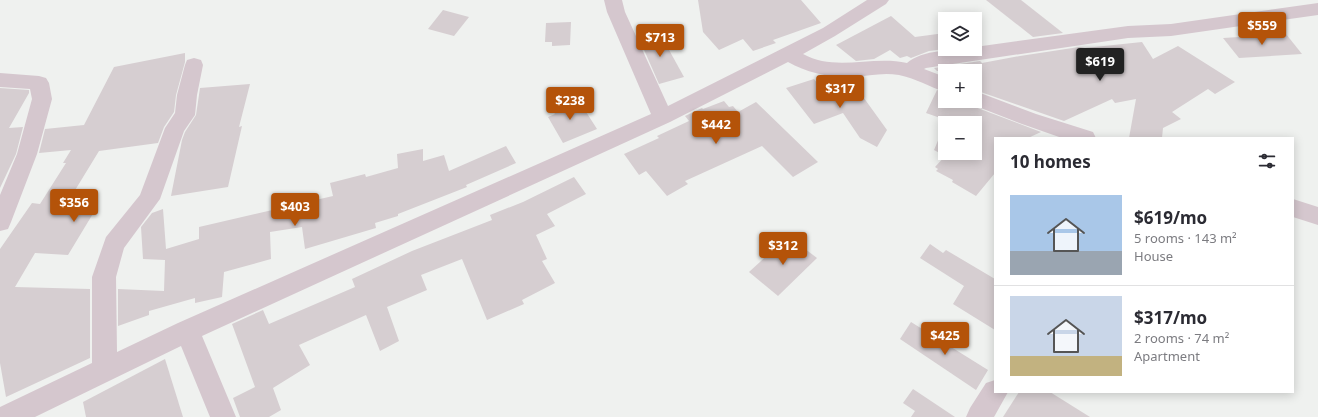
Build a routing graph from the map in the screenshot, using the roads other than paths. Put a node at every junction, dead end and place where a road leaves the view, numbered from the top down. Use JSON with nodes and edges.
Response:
{"nodes":[{"id":1,"x":613,"y":0,"type":"edge"},
{"id":2,"x":880,"y":0,"type":"edge"},
{"id":3,"x":1318,"y":9,"type":"edge"},
{"id":4,"x":788,"y":54,"type":"junction"},
{"id":5,"x":194,"y":64,"type":"dead end"},
{"id":6,"x":910,"y":71,"type":"junction"},
{"id":7,"x":0,"y":80,"type":"edge"},
{"id":8,"x":938,"y":82,"type":"edge"},
{"id":9,"x":982,"y":101,"type":"edge"},
{"id":10,"x":663,"y":116,"type":"junction"},
{"id":11,"x":1083,"y":137,"type":"edge"},
{"id":12,"x":1294,"y":208,"type":"edge"},
{"id":13,"x":1318,"y":216,"type":"edge"},
{"id":14,"x":0,"y":222,"type":"edge"},
{"id":15,"x":187,"y":331,"type":"junction"},
{"id":16,"x":105,"y":370,"type":"junction"},
{"id":17,"x":994,"y":393,"type":"edge"},
{"id":18,"x":7,"y":417,"type":"edge"},
{"id":19,"x":223,"y":417,"type":"edge"},
{"id":20,"x":980,"y":417,"type":"edge"}],
"edges":[{"from":1,"to":10,"type":"street"},
{"from":2,"to":4,"type":"street"},
{"from":3,"to":6,"type":"street"},
{"from":4,"to":6,"type":"street"},
{"from":4,"to":10,"type":"street"},
{"from":5,"to":16,"type":"street"},
{"from":6,"to":8,"type":"street"},
{"from":7,"to":14,"type":"street"},
{"from":9,"to":11,"type":"street"},
{"from":10,"to":15,"type":"street"},
{"from":12,"to":13,"type":"street"},
{"from":15,"to":16,"type":"street"},
{"from":15,"to":19,"type":"street"},
{"from":16,"to":18,"type":"street"},
{"from":17,"to":20,"type":"street"}]}
